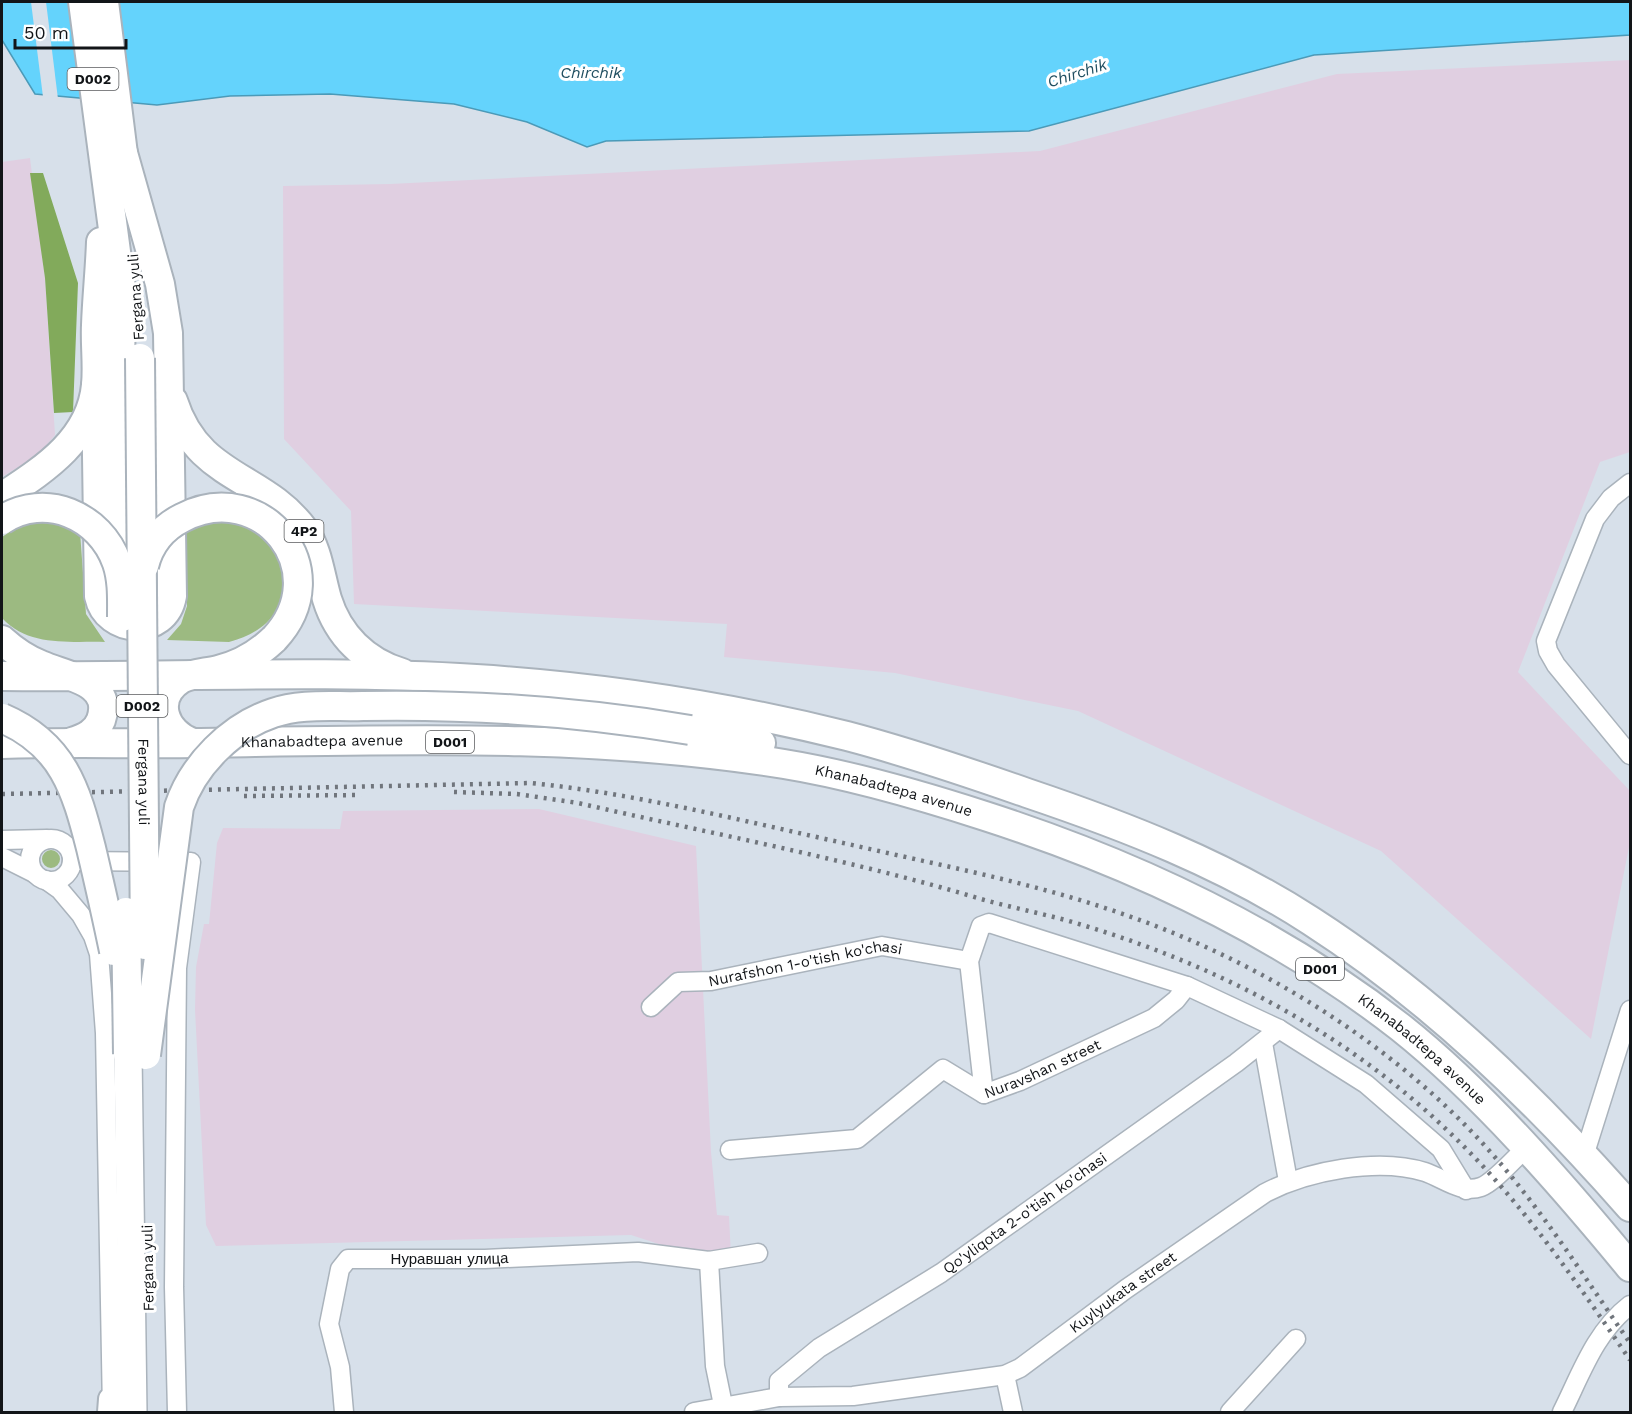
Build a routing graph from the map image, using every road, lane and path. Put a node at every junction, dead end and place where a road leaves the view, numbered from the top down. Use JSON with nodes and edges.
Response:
{"nodes":[{"id":1,"x":83,"y":2,"type":"edge"},
{"id":2,"x":104,"y":2,"type":"edge"},
{"id":3,"x":113,"y":155,"type":"junction"},
{"id":4,"x":168,"y":376,"type":"junction"},
{"id":5,"x":96,"y":386,"type":"junction"},
{"id":6,"x":1630,"y":483,"type":"edge"},
{"id":7,"x":2,"y":497,"type":"edge"},
{"id":8,"x":2,"y":520,"type":"edge"},
{"id":9,"x":132,"y":581,"type":"junction"},
{"id":10,"x":2,"y":640,"type":"edge"},
{"id":11,"x":194,"y":675,"type":"junction"},
{"id":12,"x":2,"y":676,"type":"edge"},
{"id":13,"x":73,"y":677,"type":"junction"},
{"id":14,"x":434,"y":677,"type":"junction"},
{"id":15,"x":2,"y":718,"type":"edge"},
{"id":16,"x":72,"y":742,"type":"junction"},
{"id":17,"x":193,"y":743,"type":"junction"},
{"id":18,"x":2,"y":744,"type":"edge"},
{"id":19,"x":1630,"y":755,"type":"edge"},
{"id":20,"x":925,"y":797,"type":"junction"},
{"id":21,"x":47,"y":839,"type":"junction"},
{"id":22,"x":2,"y":840,"type":"edge"},
{"id":23,"x":2,"y":857,"type":"edge"},
{"id":24,"x":72,"y":861,"type":"junction"},
{"id":25,"x":40,"y":877,"type":"junction"},
{"id":26,"x":969,"y":961,"type":"junction"},
{"id":27,"x":177,"y":968,"type":"junction"},
{"id":28,"x":101,"y":972,"type":"junction"},
{"id":29,"x":1187,"y":986,"type":"junction"},
{"id":30,"x":651,"y":1007,"type":"dead end"},
{"id":31,"x":1630,"y":1010,"type":"edge"},
{"id":32,"x":1279,"y":1029,"type":"junction"},
{"id":33,"x":1263,"y":1043,"type":"junction"},
{"id":34,"x":137,"y":1055,"type":"junction"},
{"id":35,"x":984,"y":1094,"type":"junction"},
{"id":36,"x":1526,"y":1148,"type":"junction"},
{"id":37,"x":730,"y":1150,"type":"dead end"},
{"id":38,"x":1584,"y":1156,"type":"junction"},
{"id":39,"x":1288,"y":1181,"type":"junction"},
{"id":40,"x":1466,"y":1190,"type":"junction"},
{"id":41,"x":1630,"y":1207,"type":"edge"},
{"id":42,"x":758,"y":1253,"type":"dead end"},
{"id":43,"x":709,"y":1261,"type":"junction"},
{"id":44,"x":1630,"y":1267,"type":"edge"},
{"id":45,"x":1630,"y":1305,"type":"edge"},
{"id":46,"x":1296,"y":1340,"type":"dead end"},
{"id":47,"x":1005,"y":1375,"type":"junction"},
{"id":48,"x":779,"y":1397,"type":"junction"},
{"id":49,"x":723,"y":1405,"type":"junction"},
{"id":50,"x":116,"y":1409,"type":"edge"},
{"id":51,"x":699,"y":1412,"type":"edge"},
{"id":52,"x":151,"y":1413,"type":"edge"},
{"id":53,"x":177,"y":1413,"type":"edge"},
{"id":54,"x":344,"y":1413,"type":"edge"},
{"id":55,"x":1013,"y":1413,"type":"edge"},
{"id":56,"x":1230,"y":1413,"type":"edge"},
{"id":57,"x":1562,"y":1413,"type":"edge"}],
"edges":[{"from":1,"to":3,"type":"highway","number":"D002"},
{"from":2,"to":3,"type":"highway","number":"D002"},
{"from":3,"to":4,"type":"highway","number":"4P2"},
{"from":3,"to":5,"type":"highway"},
{"from":3,"to":9,"type":"highway","name":"Fergana yuli","number":"D002","bridge":true},
{"from":4,"to":5,"type":"highway"},
{"from":4,"to":14,"type":"highway","number":"4P2"},
{"from":5,"to":7,"type":"highway"},
{"from":6,"to":19,"type":"street"},
{"from":8,"to":9,"type":"highway","bridge":true},
{"from":9,"to":11,"type":"highway","bridge":true},
{"from":9,"to":34,"type":"highway","name":"Fergana yuli","number":"D002","bridge":true},
{"from":10,"to":13,"type":"highway"},
{"from":11,"to":13,"type":"highway","number":"D001"},
{"from":11,"to":14,"type":"highway","number":"D001"},
{"from":11,"to":17,"type":"highway"},
{"from":12,"to":13,"type":"highway","number":"D001"},
{"from":13,"to":16,"type":"highway"},
{"from":14,"to":38,"type":"highway","number":"D001"},
{"from":15,"to":34,"type":"highway","bridge":true},
{"from":16,"to":17,"type":"highway","name":"Khanabadtepa avenue","number":"D001"},
{"from":16,"to":18,"type":"highway","name":"Khanabadtepa avenue","number":"D001"},
{"from":17,"to":20,"type":"highway","name":"Khanabadtepa avenue","number":"D001"},
{"from":20,"to":34,"type":"highway","bridge":true},
{"from":20,"to":36,"type":"highway","name":"Khanabadtepa avenue","number":"D001"},
{"from":21,"to":22,"type":"street"},
{"from":21,"to":24,"type":"street"},
{"from":21,"to":25,"type":"street"},
{"from":23,"to":25,"type":"street"},
{"from":24,"to":25,"type":"street"},
{"from":24,"to":27,"type":"street"},
{"from":25,"to":28,"type":"street"},
{"from":26,"to":29,"type":"street"},
{"from":26,"to":30,"type":"street","name":"Nurafshon 1-o'tish ko'chasi"},
{"from":26,"to":35,"type":"street"},
{"from":27,"to":28,"type":"street"},
{"from":27,"to":53,"type":"street"},
{"from":28,"to":50,"type":"street"},
{"from":29,"to":32,"type":"street"},
{"from":29,"to":35,"type":"street","name":"Nuravshan street"},
{"from":31,"to":38,"type":"street"},
{"from":32,"to":33,"type":"street","name":"Qo'yliqota 2-o'tish ko'chasi"},
{"from":32,"to":40,"type":"street"},
{"from":33,"to":39,"type":"street"},
{"from":33,"to":48,"type":"street","name":"Qo'yliqota 2-o'tish ko'chasi"},
{"from":34,"to":50,"type":"main road","name":"Fergana yuli"},
{"from":34,"to":52,"type":"main road","name":"Fergana yuli"},
{"from":35,"to":37,"type":"street","name":"Nuravshan street"},
{"from":36,"to":40,"type":"street"},
{"from":36,"to":44,"type":"highway","name":"Khanabadtepa avenue","number":"D001"},
{"from":38,"to":41,"type":"highway","number":"D001"},
{"from":39,"to":40,"type":"street","name":"Kuylyukata street"},
{"from":39,"to":47,"type":"street","name":"Kuylyukata street"},
{"from":42,"to":43,"type":"street","name":"Нуравшан улица"},
{"from":43,"to":49,"type":"street"},
{"from":43,"to":54,"type":"street","name":"Нуравшан улица"},
{"from":45,"to":57,"type":"street"},
{"from":46,"to":56,"type":"street"},
{"from":47,"to":48,"type":"street","name":"Kuylyukata street"},
{"from":47,"to":55,"type":"street"},
{"from":48,"to":49,"type":"street","name":"Kuylyukata street"},
{"from":49,"to":51,"type":"street","name":"Kuylyukata street"}]}
